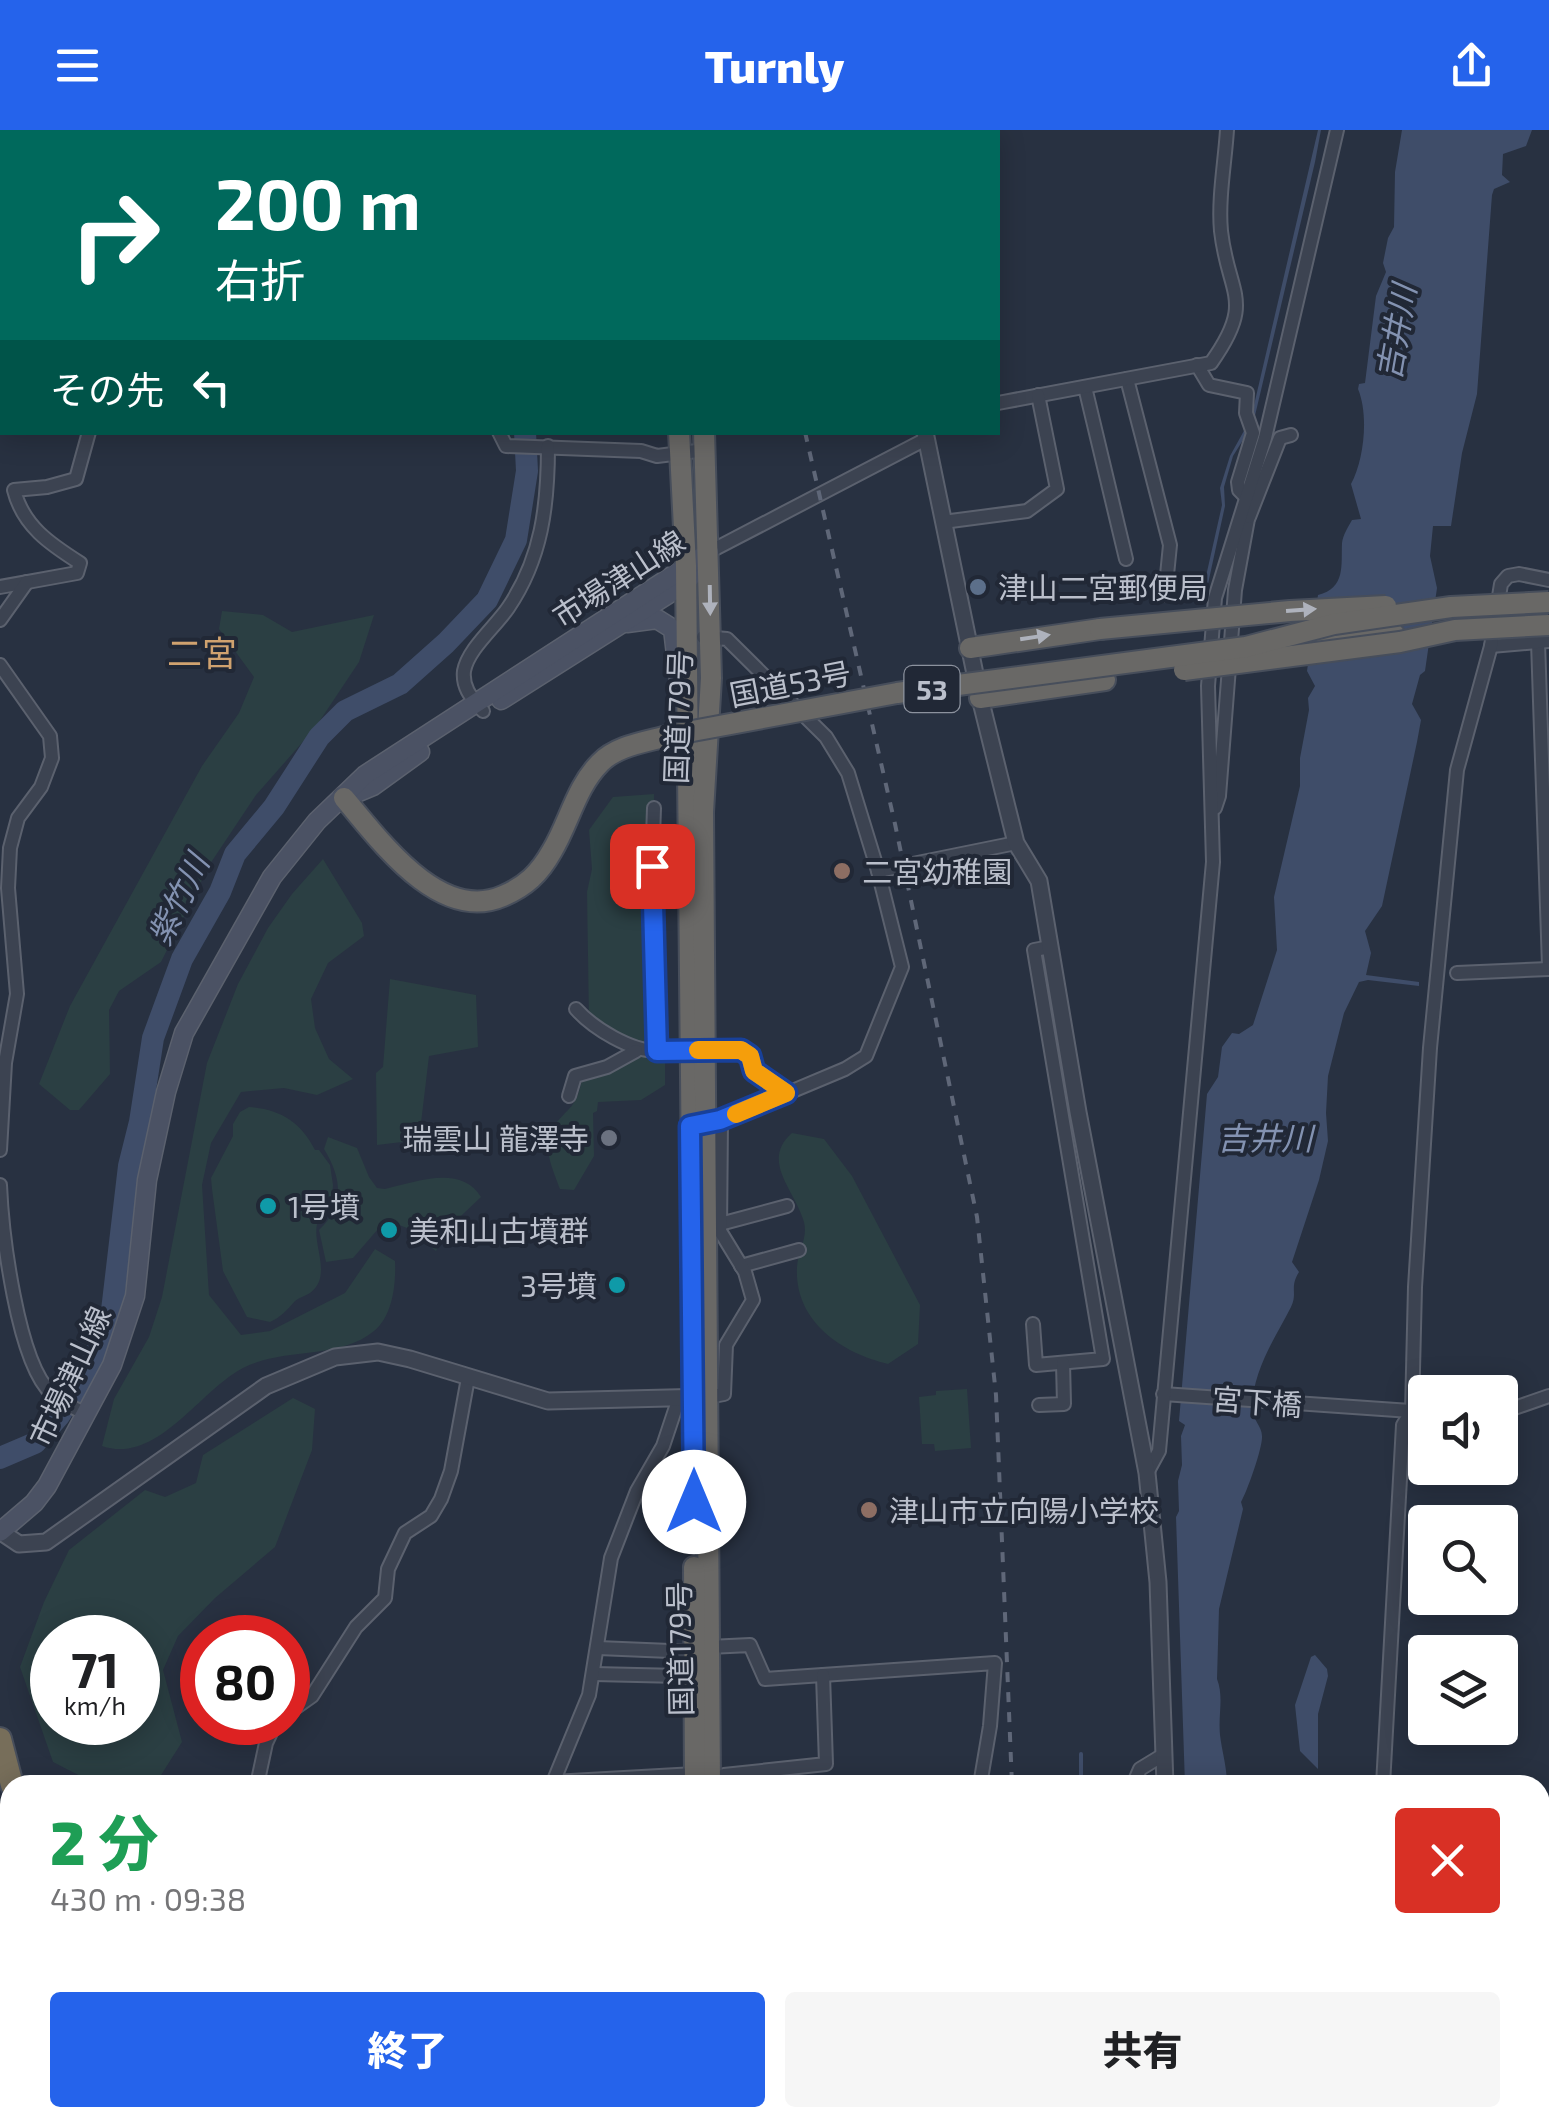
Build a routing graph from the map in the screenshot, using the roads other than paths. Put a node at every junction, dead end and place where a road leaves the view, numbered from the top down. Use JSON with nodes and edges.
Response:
{"nodes":[{"id":1,"x":1227,"y":130,"type":"edge"},
{"id":2,"x":1337,"y":130,"type":"edge"},
{"id":3,"x":1197,"y":365,"type":"junction"},
{"id":4,"x":1127,"y":379,"type":"junction"},
{"id":5,"x":1085,"y":387,"type":"junction"},
{"id":6,"x":1038,"y":396,"type":"junction"},
{"id":7,"x":1000,"y":403,"type":"edge"},
{"id":8,"x":88,"y":435,"type":"edge"},
{"id":9,"x":1290,"y":435,"type":"dead end"},
{"id":10,"x":925,"y":436,"type":"edge"},
{"id":11,"x":502,"y":439,"type":"edge"},
{"id":12,"x":705,"y":441,"type":"edge"},
{"id":13,"x":679,"y":442,"type":"edge"},
{"id":14,"x":542,"y":445,"type":"junction"},
{"id":15,"x":1246,"y":497,"type":"junction"},
{"id":16,"x":1248,"y":519,"type":"junction"},
{"id":17,"x":942,"y":522,"type":"junction"},
{"id":18,"x":709,"y":552,"type":"junction"},
{"id":19,"x":1126,"y":559,"type":"dead end"},
{"id":20,"x":686,"y":574,"type":"junction"},
{"id":21,"x":1549,"y":580,"type":"edge"},
{"id":22,"x":27,"y":582,"type":"junction"},
{"id":23,"x":0,"y":587,"type":"edge"},
{"id":24,"x":1165,"y":595,"type":"dead end"},
{"id":25,"x":1549,"y":602,"type":"edge"},
{"id":26,"x":1451,"y":607,"type":"junction"},
{"id":27,"x":0,"y":620,"type":"edge"},
{"id":28,"x":621,"y":624,"type":"junction"},
{"id":29,"x":1455,"y":630,"type":"junction"},
{"id":30,"x":711,"y":636,"type":"junction"},
{"id":31,"x":1545,"y":636,"type":"edge"},
{"id":32,"x":685,"y":637,"type":"junction"},
{"id":33,"x":1491,"y":646,"type":"junction"},
{"id":34,"x":1246,"y":647,"type":"junction"},
{"id":35,"x":970,"y":648,"type":"junction"},
{"id":36,"x":0,"y":665,"type":"edge"},
{"id":37,"x":980,"y":698,"type":"junction"},
{"id":38,"x":480,"y":707,"type":"junction"},
{"id":39,"x":686,"y":708,"type":"junction"},
{"id":40,"x":1544,"y":737,"type":"edge"},
{"id":41,"x":344,"y":798,"type":"junction"},
{"id":42,"x":654,"y":808,"type":"dead end"},
{"id":43,"x":1213,"y":815,"type":"junction"},
{"id":44,"x":1016,"y":843,"type":"junction"},
{"id":45,"x":878,"y":871,"type":"junction"},
{"id":46,"x":1548,"y":911,"type":"edge"},
{"id":47,"x":1549,"y":968,"type":"edge"},
{"id":48,"x":1457,"y":974,"type":"dead end"},
{"id":49,"x":576,"y":1009,"type":"dead end"},
{"id":50,"x":636,"y":1050,"type":"junction"},
{"id":51,"x":657,"y":1051,"type":"junction"},
{"id":52,"x":786,"y":1093,"type":"junction"},
{"id":53,"x":568,"y":1096,"type":"dead end"},
{"id":54,"x":1070,"y":1113,"type":"junction"},
{"id":55,"x":705,"y":1123,"type":"junction"},
{"id":56,"x":0,"y":1150,"type":"edge"},
{"id":57,"x":0,"y":1184,"type":"edge"},
{"id":58,"x":787,"y":1206,"type":"dead end"},
{"id":59,"x":720,"y":1224,"type":"junction"},
{"id":60,"x":800,"y":1250,"type":"dead end"},
{"id":61,"x":742,"y":1266,"type":"junction"},
{"id":62,"x":1112,"y":1298,"type":"junction"},
{"id":63,"x":1093,"y":1301,"type":"junction"},
{"id":64,"x":1033,"y":1324,"type":"dead end"},
{"id":65,"x":1063,"y":1363,"type":"junction"},
{"id":66,"x":1418,"y":1375,"type":"edge"},
{"id":67,"x":468,"y":1378,"type":"junction"},
{"id":68,"x":1163,"y":1394,"type":"junction"},
{"id":69,"x":1549,"y":1396,"type":"edge"},
{"id":70,"x":694,"y":1397,"type":"junction"},
{"id":71,"x":1039,"y":1405,"type":"dead end"},
{"id":72,"x":1518,"y":1406,"type":"edge"},
{"id":73,"x":80,"y":1411,"type":"junction"},
{"id":74,"x":1408,"y":1411,"type":"edge"},
{"id":75,"x":1408,"y":1421,"type":"edge"},
{"id":76,"x":1147,"y":1473,"type":"junction"},
{"id":77,"x":0,"y":1532,"type":"edge"},
{"id":78,"x":598,"y":1648,"type":"junction"},
{"id":79,"x":702,"y":1649,"type":"junction"},
{"id":80,"x":594,"y":1674,"type":"junction"},
{"id":81,"x":680,"y":1676,"type":"dead end"},
{"id":82,"x":822,"y":1676,"type":"junction"},
{"id":83,"x":310,"y":1697,"type":"edge"},
{"id":84,"x":0,"y":1738,"type":"edge"},
{"id":85,"x":265,"y":1745,"type":"edge"},
{"id":86,"x":1163,"y":1755,"type":"junction"},
{"id":87,"x":9,"y":1775,"type":"edge"},
{"id":88,"x":260,"y":1775,"type":"edge"},
{"id":89,"x":556,"y":1775,"type":"edge"},
{"id":90,"x":706,"y":1775,"type":"edge"},
{"id":91,"x":779,"y":1775,"type":"edge"},
{"id":92,"x":982,"y":1775,"type":"edge"},
{"id":93,"x":1137,"y":1775,"type":"edge"},
{"id":94,"x":1164,"y":1775,"type":"edge"},
{"id":95,"x":1384,"y":1775,"type":"edge"}],
"edges":[{"from":1,"to":3,"type":"street"},
{"from":2,"to":15,"type":"street"},
{"from":3,"to":4,"type":"street"},
{"from":3,"to":15,"type":"street"},
{"from":4,"to":5,"type":"street"},
{"from":4,"to":24,"type":"street"},
{"from":5,"to":6,"type":"street"},
{"from":5,"to":19,"type":"street"},
{"from":6,"to":7,"type":"street"},
{"from":6,"to":17,"type":"street"},
{"from":8,"to":22,"type":"street"},
{"from":9,"to":16,"type":"street"},
{"from":10,"to":17,"type":"street"},
{"from":10,"to":18,"type":"street"},
{"from":11,"to":14,"type":"street"},
{"from":12,"to":13,"type":"street"},
{"from":12,"to":18,"type":"highway","name":"国道179号"},
{"from":13,"to":14,"type":"street"},
{"from":13,"to":20,"type":"highway","name":"国道179号"},
{"from":14,"to":38,"type":"street"},
{"from":15,"to":16,"type":"street"},
{"from":15,"to":43,"type":"street"},
{"from":16,"to":43,"type":"street"},
{"from":17,"to":35,"type":"street"},
{"from":18,"to":20,"type":"main road","name":"市場津山線"},
{"from":18,"to":30,"type":"highway","name":"国道179号","one_way":true},
{"from":20,"to":28,"type":"main road","name":"市場津山線"},
{"from":20,"to":32,"type":"highway","name":"国道179号"},
{"from":20,"to":38,"type":"main road","name":"市場津山線"},
{"from":21,"to":33,"type":"street"},
{"from":22,"to":23,"type":"street"},
{"from":22,"to":27,"type":"street"},
{"from":25,"to":26,"type":"highway","name":"国道53号","number":"53","bridge":true},
{"from":26,"to":34,"type":"highway","name":"国道53号","number":"53","bridge":true},
{"from":35,"to":26,"type":"highway","one_way":true,"bridge":true},
{"from":28,"to":38,"type":"main road","name":"市場津山線"},
{"from":28,"to":39,"type":"main road"},
{"from":29,"to":31,"type":"highway","name":"国道53号","number":"53","bridge":true},
{"from":29,"to":34,"type":"highway","name":"国道53号","number":"53","bridge":true},
{"from":29,"to":37,"type":"highway","bridge":true},
{"from":30,"to":32,"type":"street"},
{"from":30,"to":45,"type":"street"},
{"from":30,"to":55,"type":"highway","name":"国道179号"},
{"from":31,"to":33,"type":"street"},
{"from":31,"to":40,"type":"street"},
{"from":32,"to":39,"type":"highway","name":"国道179号"},
{"from":33,"to":66,"type":"street"},
{"from":34,"to":41,"type":"highway","name":"国道53号","number":"53","bridge":true},
{"from":35,"to":37,"type":"street"},
{"from":36,"to":56,"type":"street"},
{"from":37,"to":44,"type":"street"},
{"from":38,"to":41,"type":"main road","name":"市場津山線"},
{"from":39,"to":55,"type":"highway","name":"国道179号"},
{"from":40,"to":46,"type":"street"},
{"from":41,"to":73,"type":"main road","name":"市場津山線"},
{"from":42,"to":51,"type":"street"},
{"from":43,"to":68,"type":"street"},
{"from":44,"to":45,"type":"street"},
{"from":44,"to":54,"type":"street"},
{"from":45,"to":52,"type":"street"},
{"from":46,"to":47,"type":"street"},
{"from":47,"to":48,"type":"street"},
{"from":49,"to":50,"type":"street"},
{"from":50,"to":51,"type":"street"},
{"from":50,"to":53,"type":"street"},
{"from":51,"to":52,"type":"street","bridge":true},
{"from":52,"to":55,"type":"street"},
{"from":54,"to":62,"type":"street"},
{"from":54,"to":63,"type":"street"},
{"from":55,"to":59,"type":"street"},
{"from":55,"to":70,"type":"highway","name":"国道179号"},
{"from":57,"to":73,"type":"street"},
{"from":58,"to":59,"type":"street"},
{"from":59,"to":61,"type":"street"},
{"from":60,"to":61,"type":"street"},
{"from":61,"to":70,"type":"street"},
{"from":62,"to":63,"type":"street"},
{"from":62,"to":76,"type":"street"},
{"from":63,"to":65,"type":"street"},
{"from":64,"to":65,"type":"street"},
{"from":65,"to":71,"type":"street"},
{"from":67,"to":70,"type":"street"},
{"from":67,"to":77,"type":"street"},
{"from":67,"to":83,"type":"street"},
{"from":68,"to":74,"type":"street","name":"宮下橋"},
{"from":68,"to":76,"type":"street"},
{"from":69,"to":72,"type":"street"},
{"from":70,"to":78,"type":"street"},
{"from":70,"to":79,"type":"highway","name":"国道179号"},
{"from":73,"to":77,"type":"main road","name":"市場津山線"},
{"from":75,"to":95,"type":"street"},
{"from":76,"to":86,"type":"street"},
{"from":78,"to":79,"type":"street"},
{"from":78,"to":80,"type":"street"},
{"from":79,"to":82,"type":"street"},
{"from":79,"to":90,"type":"highway","name":"国道179号"},
{"from":80,"to":81,"type":"street"},
{"from":80,"to":89,"type":"street"},
{"from":82,"to":91,"type":"street"},
{"from":82,"to":92,"type":"street"},
{"from":84,"to":87,"type":"highway"},
{"from":85,"to":88,"type":"street"},
{"from":86,"to":93,"type":"street"},
{"from":86,"to":94,"type":"street"}]}
